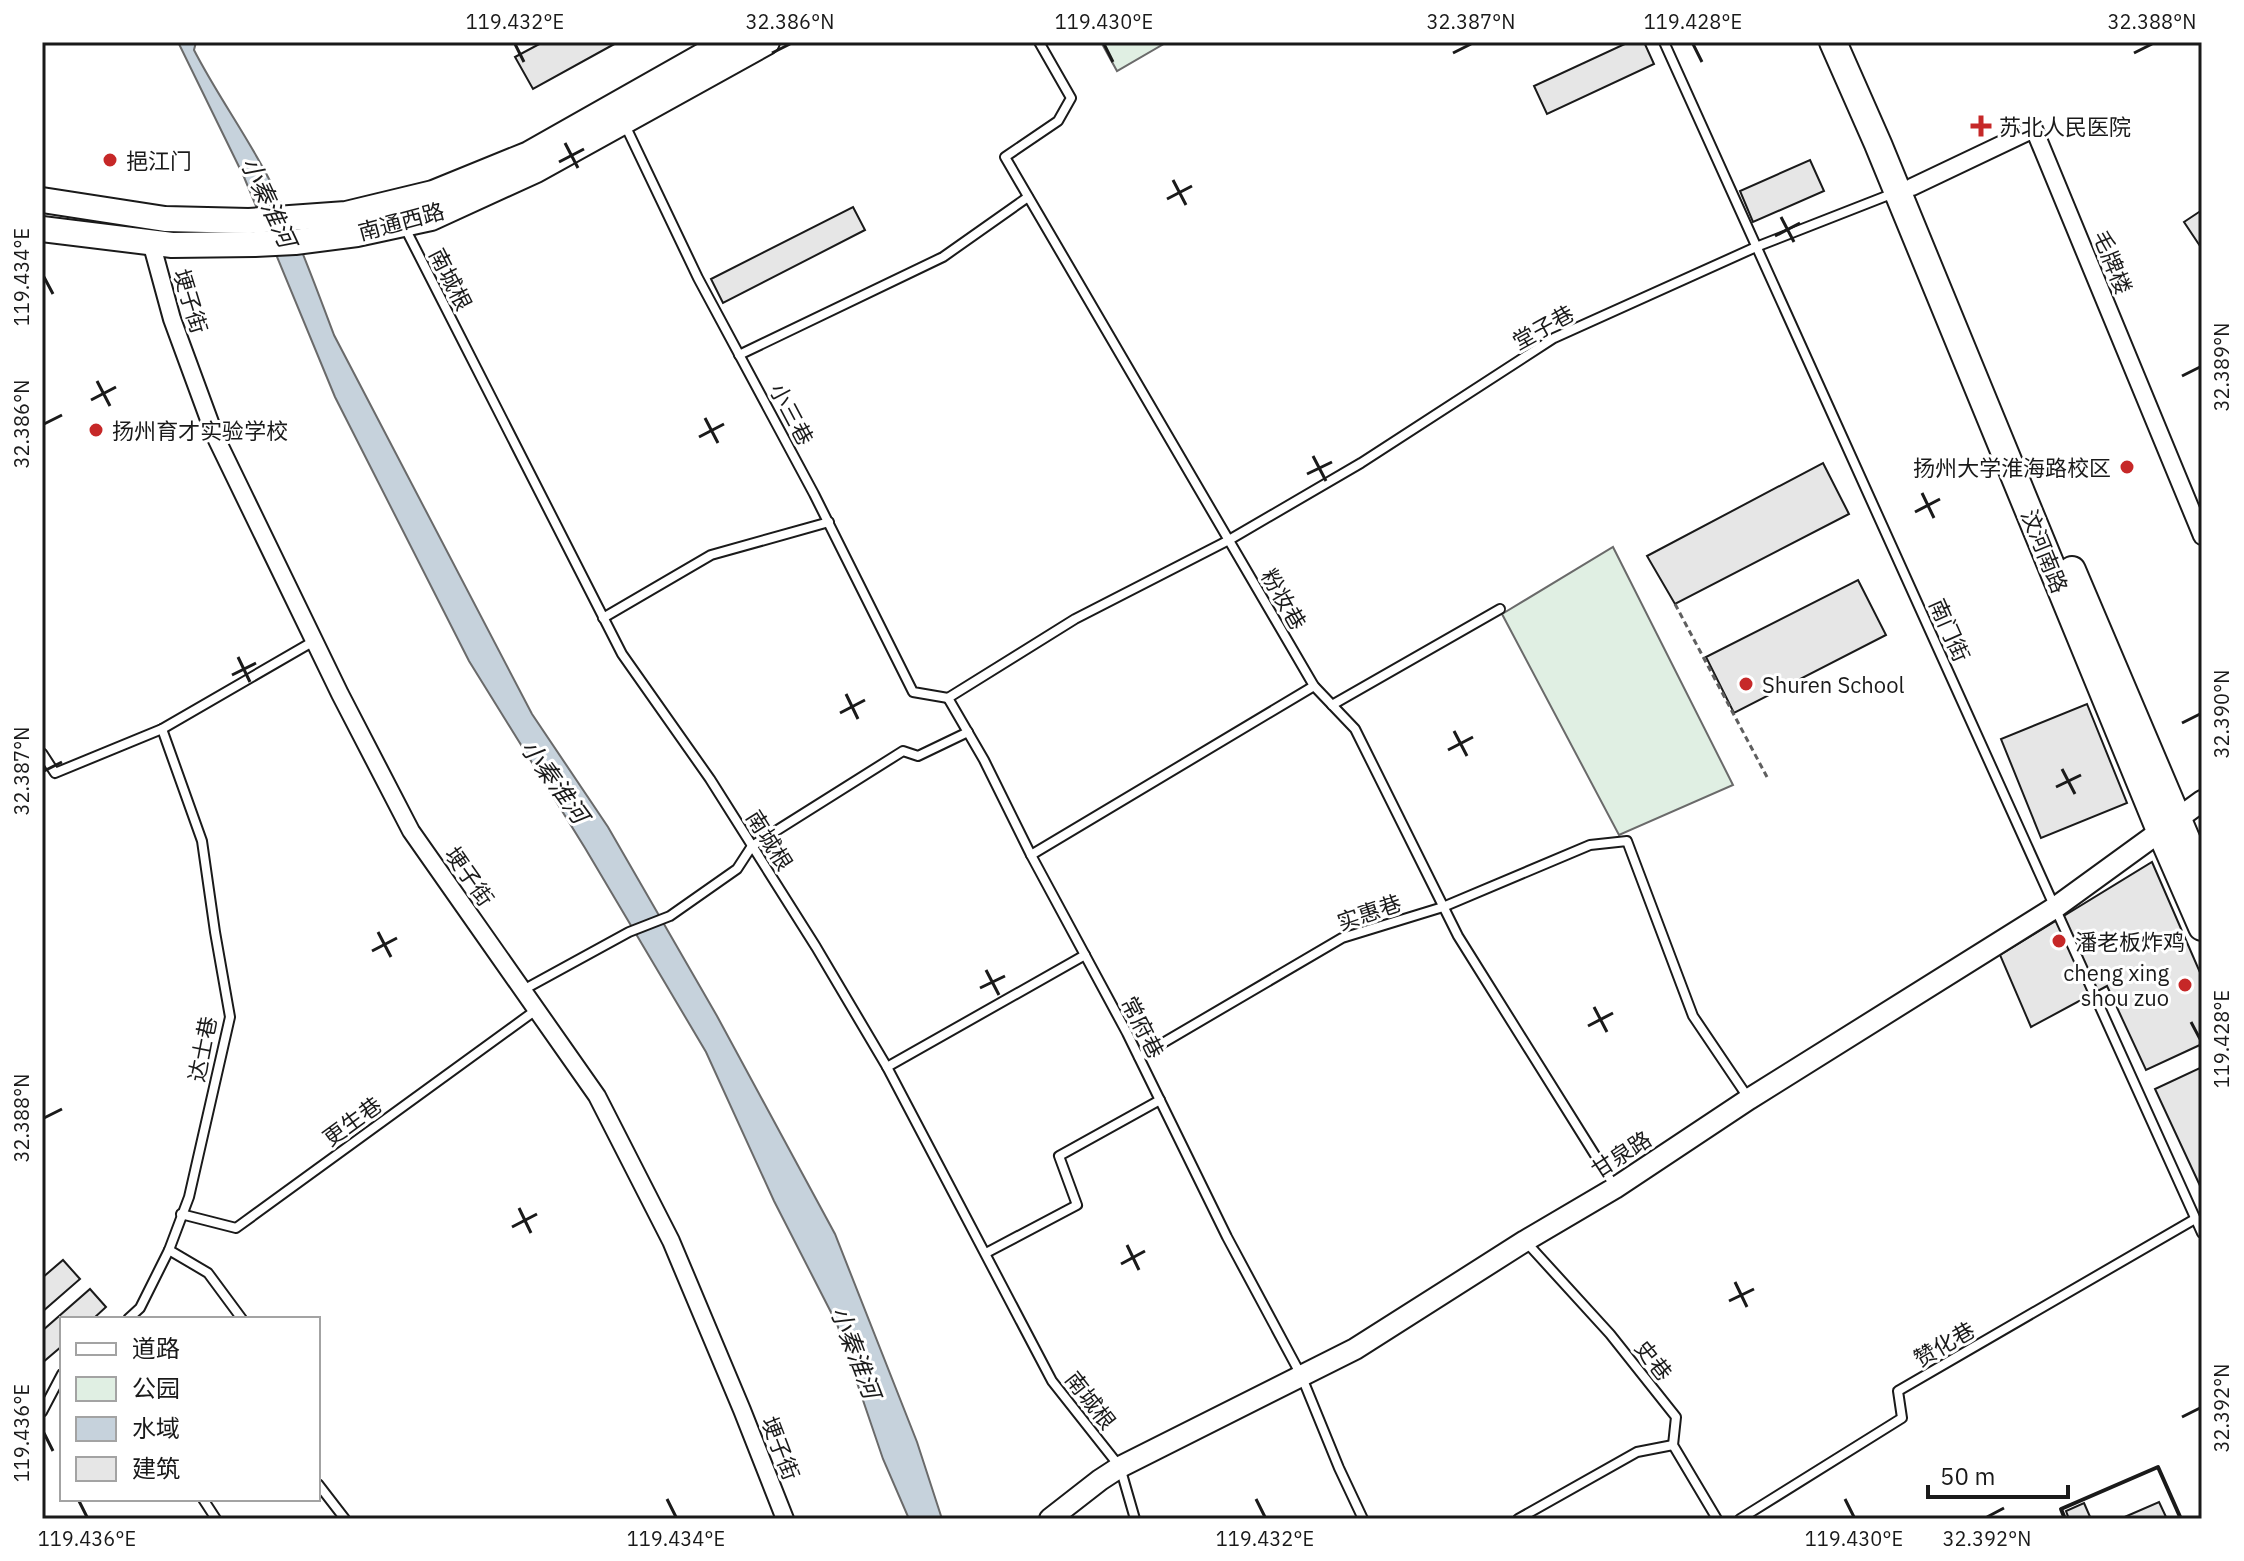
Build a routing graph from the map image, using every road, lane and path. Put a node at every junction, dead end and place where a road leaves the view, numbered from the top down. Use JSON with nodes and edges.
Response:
{"nodes":[{"id":1,"x":727,"y":42,"type":"edge"},
{"id":2,"x":767,"y":42,"type":"edge"},
{"id":3,"x":1039,"y":42,"type":"edge"},
{"id":4,"x":1664,"y":42,"type":"edge"},
{"id":5,"x":1833,"y":42,"type":"edge"},
{"id":6,"x":1852,"y":42,"type":"edge"},
{"id":7,"x":623,"y":122,"type":"junction"},
{"id":8,"x":1904,"y":189,"type":"junction"},
{"id":9,"x":1028,"y":197,"type":"junction"},
{"id":10,"x":42,"y":200,"type":"edge"},
{"id":11,"x":403,"y":224,"type":"junction"},
{"id":12,"x":42,"y":229,"type":"edge"},
{"id":13,"x":292,"y":231,"type":"junction"},
{"id":14,"x":151,"y":242,"type":"junction"},
{"id":15,"x":1756,"y":247,"type":"junction"},
{"id":16,"x":739,"y":355,"type":"junction"},
{"id":17,"x":829,"y":522,"type":"junction"},
{"id":18,"x":2202,"y":536,"type":"edge"},
{"id":19,"x":1229,"y":540,"type":"junction"},
{"id":20,"x":1675,"y":604,"type":"dead end"},
{"id":21,"x":1500,"y":609,"type":"dead end"},
{"id":22,"x":603,"y":618,"type":"junction"},
{"id":23,"x":314,"y":641,"type":"junction"},
{"id":24,"x":1314,"y":686,"type":"junction"},
{"id":25,"x":948,"y":698,"type":"junction"},
{"id":26,"x":1332,"y":705,"type":"junction"},
{"id":27,"x":162,"y":729,"type":"junction"},
{"id":28,"x":968,"y":732,"type":"junction"},
{"id":29,"x":42,"y":753,"type":"edge"},
{"id":30,"x":1767,"y":777,"type":"dead end"},
{"id":31,"x":2202,"y":801,"type":"edge"},
{"id":32,"x":2169,"y":826,"type":"junction"},
{"id":33,"x":752,"y":846,"type":"junction"},
{"id":34,"x":1031,"y":855,"type":"junction"},
{"id":35,"x":2202,"y":876,"type":"edge"},
{"id":36,"x":1443,"y":907,"type":"junction"},
{"id":37,"x":2056,"y":907,"type":"junction"},
{"id":38,"x":2202,"y":927,"type":"edge"},
{"id":39,"x":1085,"y":955,"type":"junction"},
{"id":40,"x":523,"y":990,"type":"junction"},
{"id":41,"x":536,"y":1010,"type":"junction"},
{"id":42,"x":1139,"y":1057,"type":"junction"},
{"id":43,"x":887,"y":1067,"type":"junction"},
{"id":44,"x":1749,"y":1099,"type":"junction"},
{"id":45,"x":1160,"y":1100,"type":"junction"},
{"id":46,"x":1615,"y":1188,"type":"junction"},
{"id":47,"x":181,"y":1214,"type":"junction"},
{"id":48,"x":2195,"y":1219,"type":"junction"},
{"id":49,"x":2202,"y":1233,"type":"edge"},
{"id":50,"x":1525,"y":1241,"type":"junction"},
{"id":51,"x":169,"y":1250,"type":"junction"},
{"id":52,"x":986,"y":1253,"type":"junction"},
{"id":53,"x":130,"y":1317,"type":"edge"},
{"id":54,"x":241,"y":1317,"type":"edge"},
{"id":55,"x":1301,"y":1375,"type":"junction"},
{"id":56,"x":60,"y":1378,"type":"edge"},
{"id":57,"x":42,"y":1412,"type":"edge"},
{"id":58,"x":1673,"y":1445,"type":"junction"},
{"id":59,"x":1120,"y":1467,"type":"junction"},
{"id":60,"x":320,"y":1487,"type":"edge"},
{"id":61,"x":204,"y":1501,"type":"edge"},
{"id":62,"x":216,"y":1519,"type":"edge"},
{"id":63,"x":345,"y":1519,"type":"edge"},
{"id":64,"x":785,"y":1519,"type":"edge"},
{"id":65,"x":1050,"y":1519,"type":"edge"},
{"id":66,"x":1135,"y":1519,"type":"edge"},
{"id":67,"x":1363,"y":1519,"type":"edge"},
{"id":68,"x":1518,"y":1519,"type":"edge"},
{"id":69,"x":1717,"y":1519,"type":"edge"},
{"id":70,"x":1740,"y":1519,"type":"edge"}],
"edges":[{"from":1,"to":13,"type":"main road","name":"南通西路"},
{"from":2,"to":7,"type":"main road","name":"南通西路"},
{"from":3,"to":9,"type":"lane","name":"粉妆巷"},
{"from":4,"to":15,"type":"lane","name":"南门街"},
{"from":5,"to":8,"type":"main road","name":"汶河南路"},
{"from":6,"to":8,"type":"main road","name":"汶河南路"},
{"from":7,"to":11,"type":"main road","name":"南通西路"},
{"from":7,"to":16,"type":"lane","name":"小三巷"},
{"from":8,"to":15,"type":"lane","name":"堂子巷"},
{"from":8,"to":18,"type":"street","name":"毛牌楼"},
{"from":8,"to":32,"type":"main road","name":"汶河南路"},
{"from":9,"to":16,"type":"lane"},
{"from":9,"to":19,"type":"lane","name":"粉妆巷"},
{"from":10,"to":13,"type":"main road","name":"南通西路"},
{"from":11,"to":13,"type":"main road","name":"南通西路"},
{"from":11,"to":22,"type":"lane","name":"南城根"},
{"from":12,"to":14,"type":"main road","name":"南通西路"},
{"from":13,"to":14,"type":"main road","name":"南通西路"},
{"from":14,"to":23,"type":"street","name":"埂子街"},
{"from":15,"to":19,"type":"lane","name":"堂子巷"},
{"from":15,"to":37,"type":"lane","name":"南门街"},
{"from":16,"to":17,"type":"lane","name":"小三巷"},
{"from":17,"to":22,"type":"lane"},
{"from":17,"to":25,"type":"lane","name":"小三巷"},
{"from":19,"to":24,"type":"lane","name":"粉妆巷"},
{"from":19,"to":25,"type":"lane","name":"堂子巷"},
{"from":20,"to":30,"type":"path"},
{"from":21,"to":26,"type":"lane"},
{"from":22,"to":33,"type":"lane","name":"南城根"},
{"from":23,"to":27,"type":"lane"},
{"from":23,"to":40,"type":"street","name":"埂子街"},
{"from":24,"to":26,"type":"lane","name":"粉妆巷"},
{"from":24,"to":34,"type":"lane"},
{"from":25,"to":28,"type":"lane","name":"常府巷"},
{"from":26,"to":36,"type":"lane","name":"粉妆巷"},
{"from":27,"to":29,"type":"lane"},
{"from":27,"to":47,"type":"lane","name":"达士巷"},
{"from":28,"to":33,"type":"lane"},
{"from":28,"to":34,"type":"lane","name":"常府巷"},
{"from":31,"to":32,"type":"street","name":"甘泉路"},
{"from":32,"to":35,"type":"main road","name":"汶河南路"},
{"from":32,"to":37,"type":"street","name":"甘泉路"},
{"from":32,"to":38,"type":"main road","name":"汶河南路"},
{"from":33,"to":40,"type":"lane"},
{"from":33,"to":43,"type":"lane","name":"南城根"},
{"from":34,"to":39,"type":"lane","name":"常府巷"},
{"from":36,"to":42,"type":"lane","name":"实惠巷"},
{"from":36,"to":44,"type":"lane","name":"实惠巷"},
{"from":36,"to":46,"type":"lane","name":"粉妆巷"},
{"from":37,"to":44,"type":"street","name":"甘泉路"},
{"from":37,"to":48,"type":"lane","name":"南门街"},
{"from":39,"to":42,"type":"lane","name":"常府巷"},
{"from":39,"to":43,"type":"lane"},
{"from":40,"to":41,"type":"street","name":"埂子街"},
{"from":41,"to":47,"type":"lane","name":"更生巷"},
{"from":41,"to":64,"type":"street","name":"埂子街"},
{"from":42,"to":45,"type":"lane","name":"常府巷"},
{"from":43,"to":52,"type":"lane","name":"南城根"},
{"from":44,"to":46,"type":"street","name":"甘泉路"},
{"from":45,"to":52,"type":"lane"},
{"from":45,"to":55,"type":"lane","name":"常府巷"},
{"from":46,"to":50,"type":"street","name":"甘泉路"},
{"from":47,"to":51,"type":"lane","name":"达士巷"},
{"from":48,"to":49,"type":"lane","name":"南门街"},
{"from":48,"to":70,"type":"lane","name":"赞化巷"},
{"from":50,"to":55,"type":"street","name":"甘泉路"},
{"from":50,"to":58,"type":"lane","name":"史巷"},
{"from":51,"to":53,"type":"lane","name":"达士巷"},
{"from":51,"to":54,"type":"lane"},
{"from":52,"to":59,"type":"lane","name":"南城根"},
{"from":55,"to":59,"type":"street","name":"甘泉路"},
{"from":55,"to":67,"type":"lane","name":"常府巷"},
{"from":56,"to":57,"type":"lane"},
{"from":58,"to":68,"type":"lane"},
{"from":58,"to":69,"type":"lane","name":"史巷"},
{"from":59,"to":65,"type":"street","name":"甘泉路"},
{"from":59,"to":66,"type":"lane"},
{"from":60,"to":63,"type":"lane"},
{"from":61,"to":62,"type":"lane"}]}
